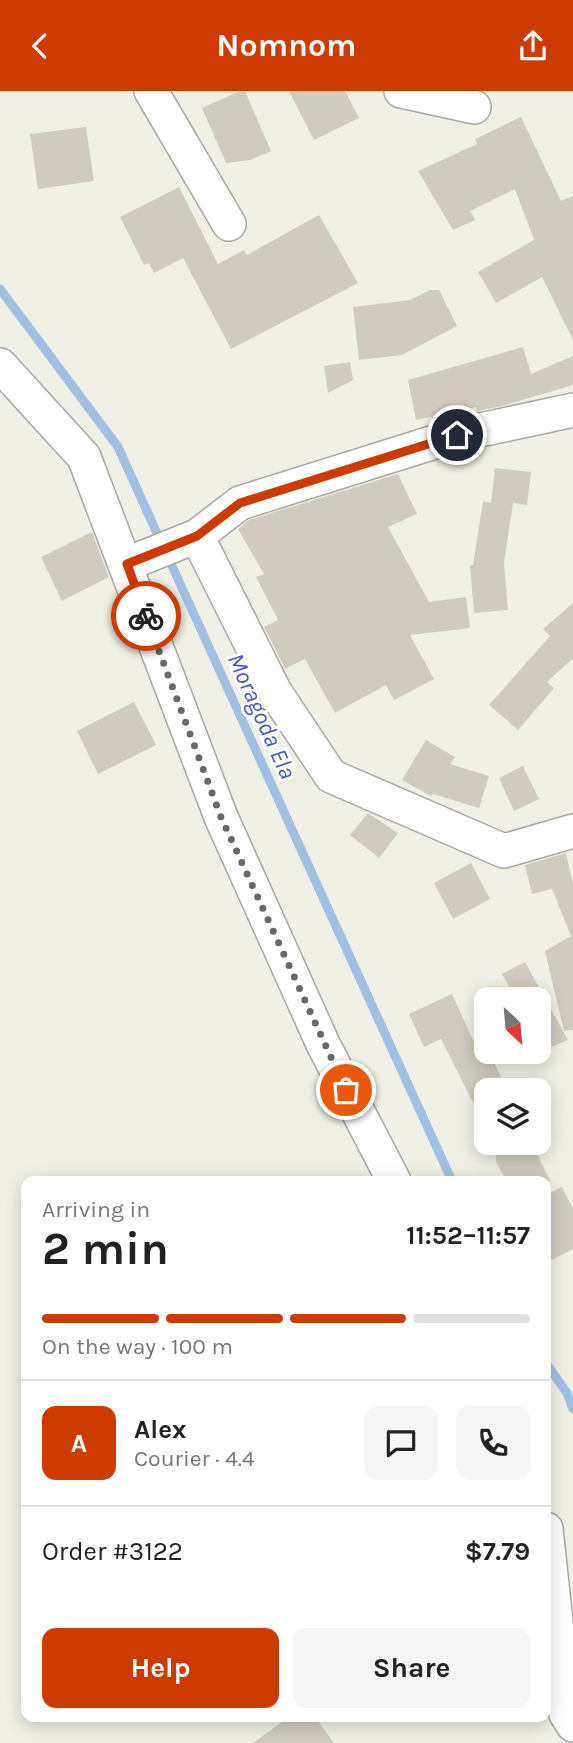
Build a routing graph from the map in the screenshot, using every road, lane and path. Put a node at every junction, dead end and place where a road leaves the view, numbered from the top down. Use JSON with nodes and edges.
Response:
{"nodes":[{"id":1,"x":151,"y":91,"type":"edge"},
{"id":2,"x":401,"y":91,"type":"edge"},
{"id":3,"x":474,"y":107,"type":"dead end"},
{"id":4,"x":229,"y":224,"type":"dead end"},
{"id":5,"x":0,"y":365,"type":"edge"},
{"id":6,"x":573,"y":410,"type":"edge"},
{"id":7,"x":197,"y":536,"type":"junction"},
{"id":8,"x":127,"y":564,"type":"junction"},
{"id":9,"x":573,"y":831,"type":"edge"},
{"id":10,"x":391,"y":1176,"type":"edge"},
{"id":11,"x":551,"y":1575,"type":"edge"},
{"id":12,"x":573,"y":1725,"type":"edge"}],
"edges":[{"from":1,"to":4,"type":"street"},
{"from":2,"to":3,"type":"street"},
{"from":5,"to":8,"type":"street"},
{"from":6,"to":7,"type":"street"},
{"from":7,"to":8,"type":"street"},
{"from":7,"to":9,"type":"street"},
{"from":8,"to":10,"type":"street"},
{"from":11,"to":12,"type":"street"}]}
